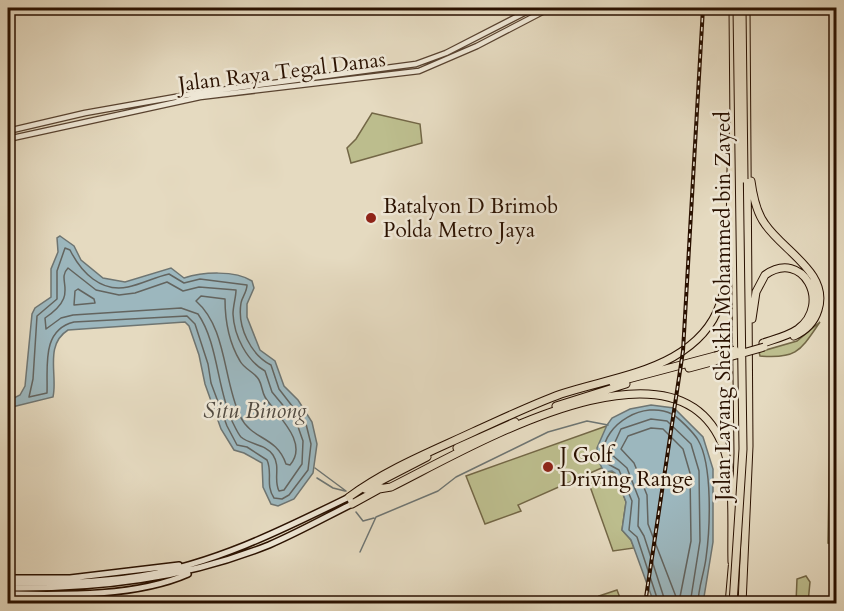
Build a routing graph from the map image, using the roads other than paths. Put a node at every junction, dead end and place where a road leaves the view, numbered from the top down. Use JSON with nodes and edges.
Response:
{"nodes":[{"id":1,"x":534,"y":8,"type":"edge"},
{"id":2,"x":550,"y":8,"type":"edge"},
{"id":3,"x":735,"y":8,"type":"edge"},
{"id":4,"x":744,"y":8,"type":"edge"},
{"id":5,"x":199,"y":95,"type":"junction"},
{"id":6,"x":46,"y":123,"type":"junction"},
{"id":7,"x":734,"y":128,"type":"junction"},
{"id":8,"x":47,"y":129,"type":"junction"},
{"id":9,"x":8,"y":131,"type":"edge"},
{"id":10,"x":8,"y":139,"type":"edge"},
{"id":11,"x":747,"y":152,"type":"junction"},
{"id":12,"x":763,"y":345,"type":"junction"},
{"id":13,"x":715,"y":358,"type":"junction"},
{"id":14,"x":598,"y":385,"type":"junction"},
{"id":15,"x":749,"y":446,"type":"junction"},
{"id":16,"x":379,"y":489,"type":"junction"},
{"id":17,"x":350,"y":501,"type":"junction"},
{"id":18,"x":202,"y":564,"type":"junction"},
{"id":19,"x":732,"y":565,"type":"junction"},
{"id":20,"x":8,"y":579,"type":"edge"},
{"id":21,"x":55,"y":586,"type":"junction"},
{"id":22,"x":8,"y":588,"type":"edge"},
{"id":23,"x":8,"y":594,"type":"edge"},
{"id":24,"x":729,"y":603,"type":"edge"},
{"id":25,"x":735,"y":603,"type":"edge"},
{"id":26,"x":742,"y":603,"type":"edge"}],
"edges":[{"from":1,"to":5,"type":"street","name":"Jalan Raya Tegal Danas"},
{"from":2,"to":5,"type":"street","name":"Jalan Raya Tegal Danas"},
{"from":3,"to":7,"type":"highway"},
{"from":3,"to":25,"type":"highway","name":"Jalan Layang Sheikh Mohammed bin Zayed","bridge":true},
{"from":4,"to":11,"type":"highway"},
{"from":4,"to":25,"type":"highway","name":"Jalan Layang Sheikh Mohammed bin Zayed","bridge":true},
{"from":5,"to":6,"type":"street","name":"Jalan Raya Tegal Danas"},
{"from":5,"to":8,"type":"street","name":"Jalan Raya Tegal Danas"},
{"from":6,"to":8,"type":"street"},
{"from":6,"to":9,"type":"street","name":"Jalan Raya Tegal Danas"},
{"from":7,"to":14,"type":"highway"},
{"from":7,"to":19,"type":"highway"},
{"from":8,"to":10,"type":"street","name":"Jalan Raya Tegal Danas"},
{"from":11,"to":12,"type":"highway"},
{"from":11,"to":15,"type":"highway"},
{"from":12,"to":13,"type":"highway","bridge":true},
{"from":12,"to":15,"type":"highway"},
{"from":13,"to":14,"type":"highway"},
{"from":13,"to":16,"type":"highway"},
{"from":14,"to":17,"type":"highway"},
{"from":15,"to":26,"type":"highway"},
{"from":16,"to":17,"type":"highway"},
{"from":16,"to":19,"type":"highway"},
{"from":17,"to":18,"type":"main road"},
{"from":18,"to":20,"type":"main road"},
{"from":18,"to":21,"type":"main road"},
{"from":18,"to":23,"type":"main road"},
{"from":19,"to":24,"type":"highway"},
{"from":20,"to":21,"type":"main road"},
{"from":21,"to":22,"type":"main road"}]}
